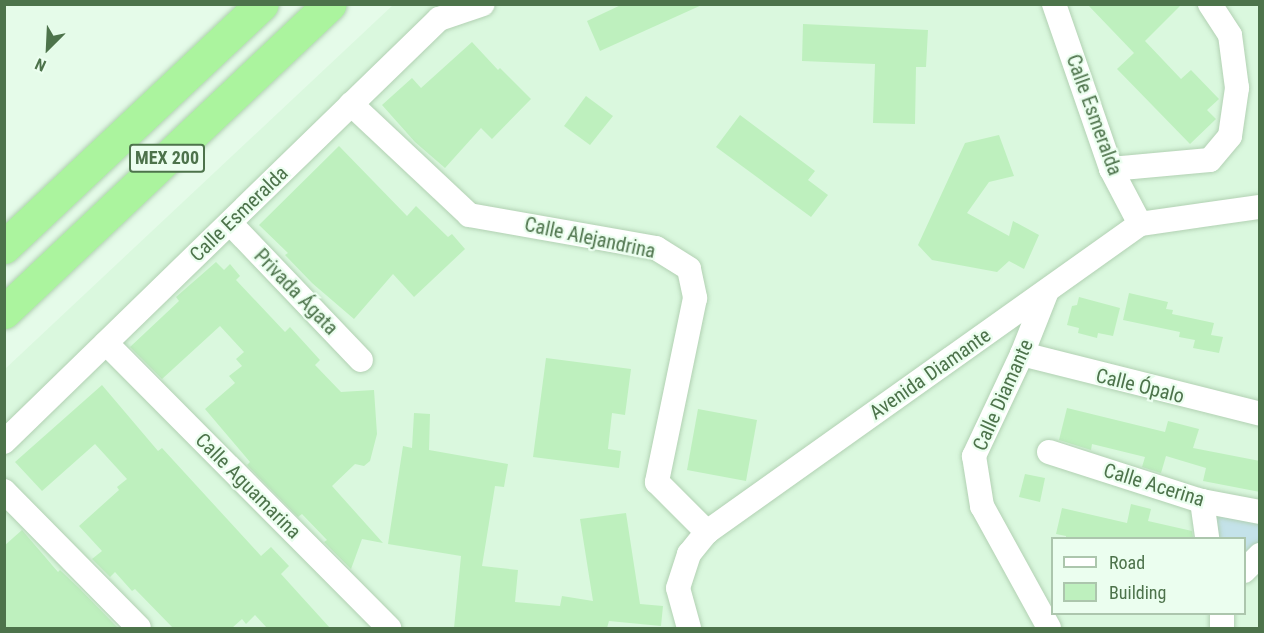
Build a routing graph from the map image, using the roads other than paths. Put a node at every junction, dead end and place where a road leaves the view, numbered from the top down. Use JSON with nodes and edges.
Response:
{"nodes":[{"id":1,"x":262,"y":4,"type":"edge"},
{"id":2,"x":330,"y":4,"type":"edge"},
{"id":3,"x":483,"y":4,"type":"edge"},
{"id":4,"x":1054,"y":4,"type":"edge"},
{"id":5,"x":1210,"y":4,"type":"edge"},
{"id":6,"x":351,"y":104,"type":"junction"},
{"id":7,"x":1111,"y":169,"type":"junction"},
{"id":8,"x":1260,"y":207,"type":"edge"},
{"id":9,"x":231,"y":224,"type":"junction"},
{"id":10,"x":1140,"y":224,"type":"junction"},
{"id":11,"x":4,"y":247,"type":"edge"},
{"id":12,"x":1047,"y":291,"type":"junction"},
{"id":13,"x":4,"y":312,"type":"edge"},
{"id":14,"x":106,"y":343,"type":"junction"},
{"id":15,"x":1022,"y":354,"type":"junction"},
{"id":16,"x":361,"y":360,"type":"dead end"},
{"id":17,"x":1260,"y":414,"type":"edge"},
{"id":18,"x":4,"y":442,"type":"edge"},
{"id":19,"x":1049,"y":452,"type":"dead end"},
{"id":20,"x":4,"y":491,"type":"edge"},
{"id":21,"x":1202,"y":501,"type":"junction"},
{"id":22,"x":1260,"y":512,"type":"edge"},
{"id":23,"x":707,"y":532,"type":"junction"},
{"id":24,"x":1207,"y":537,"type":"edge"},
{"id":25,"x":1260,"y":555,"type":"edge"},
{"id":26,"x":1246,"y":570,"type":"edge"},
{"id":27,"x":139,"y":628,"type":"edge"},
{"id":28,"x":389,"y":628,"type":"edge"},
{"id":29,"x":689,"y":628,"type":"edge"},
{"id":30,"x":1049,"y":628,"type":"edge"}],
"edges":[{"from":1,"to":11,"type":"highway","number":"MEX 200"},
{"from":2,"to":13,"type":"highway","number":"MEX 200"},
{"from":3,"to":6,"type":"street","name":"Calle Esmeralda"},
{"from":4,"to":7,"type":"street","name":"Calle Esmeralda"},
{"from":5,"to":7,"type":"street"},
{"from":6,"to":9,"type":"street","name":"Calle Esmeralda"},
{"from":6,"to":23,"type":"street","name":"Calle Alejandrina"},
{"from":7,"to":10,"type":"street","name":"Calle Esmeralda"},
{"from":8,"to":10,"type":"street","name":"Avenida Diamante"},
{"from":9,"to":14,"type":"street","name":"Calle Esmeralda"},
{"from":9,"to":16,"type":"street","name":"Privada Ágata"},
{"from":10,"to":12,"type":"street","name":"Avenida Diamante"},
{"from":12,"to":15,"type":"street","name":"Calle Diamante"},
{"from":12,"to":23,"type":"street","name":"Avenida Diamante"},
{"from":14,"to":18,"type":"street","name":"Calle Esmeralda"},
{"from":14,"to":28,"type":"street","name":"Calle Aguamarina"},
{"from":15,"to":17,"type":"street","name":"Calle Ópalo"},
{"from":15,"to":30,"type":"street","name":"Calle Diamante"},
{"from":19,"to":21,"type":"street","name":"Calle Acerina"},
{"from":20,"to":27,"type":"street"},
{"from":21,"to":22,"type":"street","name":"Calle Acerina"},
{"from":21,"to":24,"type":"street"},
{"from":23,"to":29,"type":"street","name":"Avenida Diamante"},
{"from":25,"to":26,"type":"street"}]}
